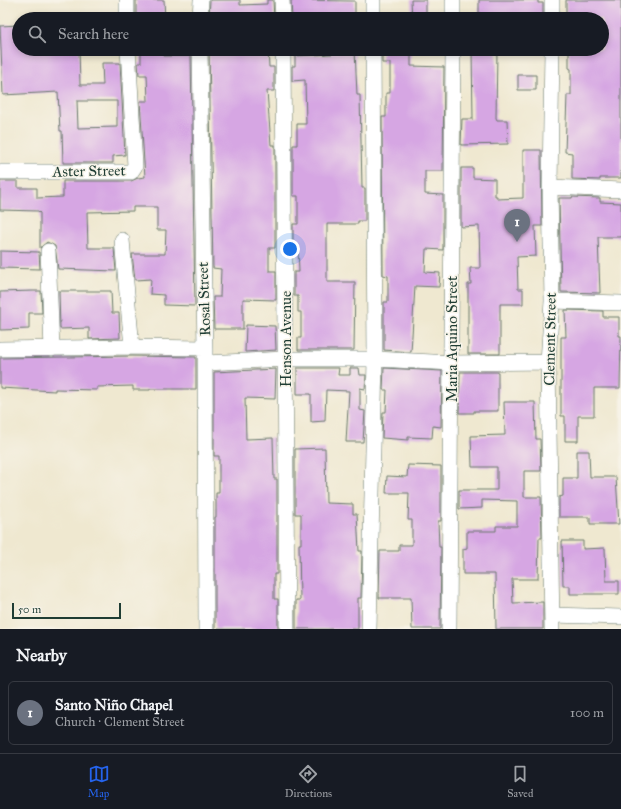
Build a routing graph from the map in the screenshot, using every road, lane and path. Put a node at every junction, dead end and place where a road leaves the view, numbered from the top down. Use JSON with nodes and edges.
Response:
{"nodes":[{"id":1,"x":127,"y":0,"type":"edge"},
{"id":2,"x":200,"y":0,"type":"edge"},
{"id":3,"x":282,"y":0,"type":"edge"},
{"id":4,"x":373,"y":0,"type":"edge"},
{"id":5,"x":453,"y":0,"type":"edge"},
{"id":6,"x":552,"y":0,"type":"edge"},
{"id":7,"x":127,"y":12,"type":"edge"},
{"id":8,"x":200,"y":12,"type":"edge"},
{"id":9,"x":283,"y":12,"type":"edge"},
{"id":10,"x":373,"y":12,"type":"edge"},
{"id":11,"x":453,"y":12,"type":"edge"},
{"id":12,"x":552,"y":12,"type":"edge"},
{"id":13,"x":128,"y":56,"type":"edge"},
{"id":14,"x":200,"y":56,"type":"edge"},
{"id":15,"x":283,"y":56,"type":"edge"},
{"id":16,"x":373,"y":56,"type":"edge"},
{"id":17,"x":453,"y":56,"type":"edge"},
{"id":18,"x":552,"y":56,"type":"edge"},
{"id":19,"x":0,"y":172,"type":"edge"},
{"id":20,"x":550,"y":187,"type":"junction"},
{"id":21,"x":621,"y":190,"type":"edge"},
{"id":22,"x":122,"y":240,"type":"dead end"},
{"id":23,"x":48,"y":251,"type":"dead end"},
{"id":24,"x":552,"y":301,"type":"junction"},
{"id":25,"x":621,"y":303,"type":"edge"},
{"id":26,"x":132,"y":347,"type":"junction"},
{"id":27,"x":0,"y":349,"type":"edge"},
{"id":28,"x":52,"y":349,"type":"junction"},
{"id":29,"x":205,"y":355,"type":"junction"},
{"id":30,"x":286,"y":359,"type":"junction"},
{"id":31,"x":375,"y":359,"type":"junction"},
{"id":32,"x":548,"y":362,"type":"junction"},
{"id":33,"x":452,"y":363,"type":"junction"},
{"id":34,"x":621,"y":618,"type":"edge"},
{"id":35,"x":552,"y":622,"type":"edge"},
{"id":36,"x":206,"y":629,"type":"edge"},
{"id":37,"x":287,"y":629,"type":"edge"},
{"id":38,"x":369,"y":629,"type":"edge"},
{"id":39,"x":450,"y":629,"type":"edge"}],
"edges":[{"from":1,"to":7,"type":"street"},
{"from":2,"to":8,"type":"street"},
{"from":3,"to":9,"type":"street"},
{"from":4,"to":10,"type":"street"},
{"from":5,"to":11,"type":"street"},
{"from":6,"to":12,"type":"street"},
{"from":13,"to":19,"type":"street","name":"Aster Street"},
{"from":14,"to":29,"type":"street","name":"Rosal Street"},
{"from":15,"to":30,"type":"street","name":"Henson Avenue"},
{"from":16,"to":31,"type":"street"},
{"from":17,"to":33,"type":"street","name":"Maria Aquino Street"},
{"from":18,"to":20,"type":"street","name":"Clement Street"},
{"from":20,"to":21,"type":"street"},
{"from":20,"to":24,"type":"street","name":"Clement Street"},
{"from":22,"to":26,"type":"street"},
{"from":23,"to":28,"type":"street"},
{"from":24,"to":25,"type":"street"},
{"from":24,"to":32,"type":"street","name":"Clement Street"},
{"from":26,"to":28,"type":"street"},
{"from":26,"to":29,"type":"street"},
{"from":27,"to":28,"type":"street"},
{"from":29,"to":30,"type":"street"},
{"from":29,"to":36,"type":"street","name":"Rosal Street"},
{"from":30,"to":31,"type":"street"},
{"from":30,"to":37,"type":"street","name":"Henson Avenue"},
{"from":31,"to":33,"type":"street"},
{"from":31,"to":38,"type":"street"},
{"from":32,"to":33,"type":"street"},
{"from":32,"to":35,"type":"street","name":"Clement Street"},
{"from":33,"to":39,"type":"street","name":"Maria Aquino Street"},
{"from":34,"to":35,"type":"street"}]}
